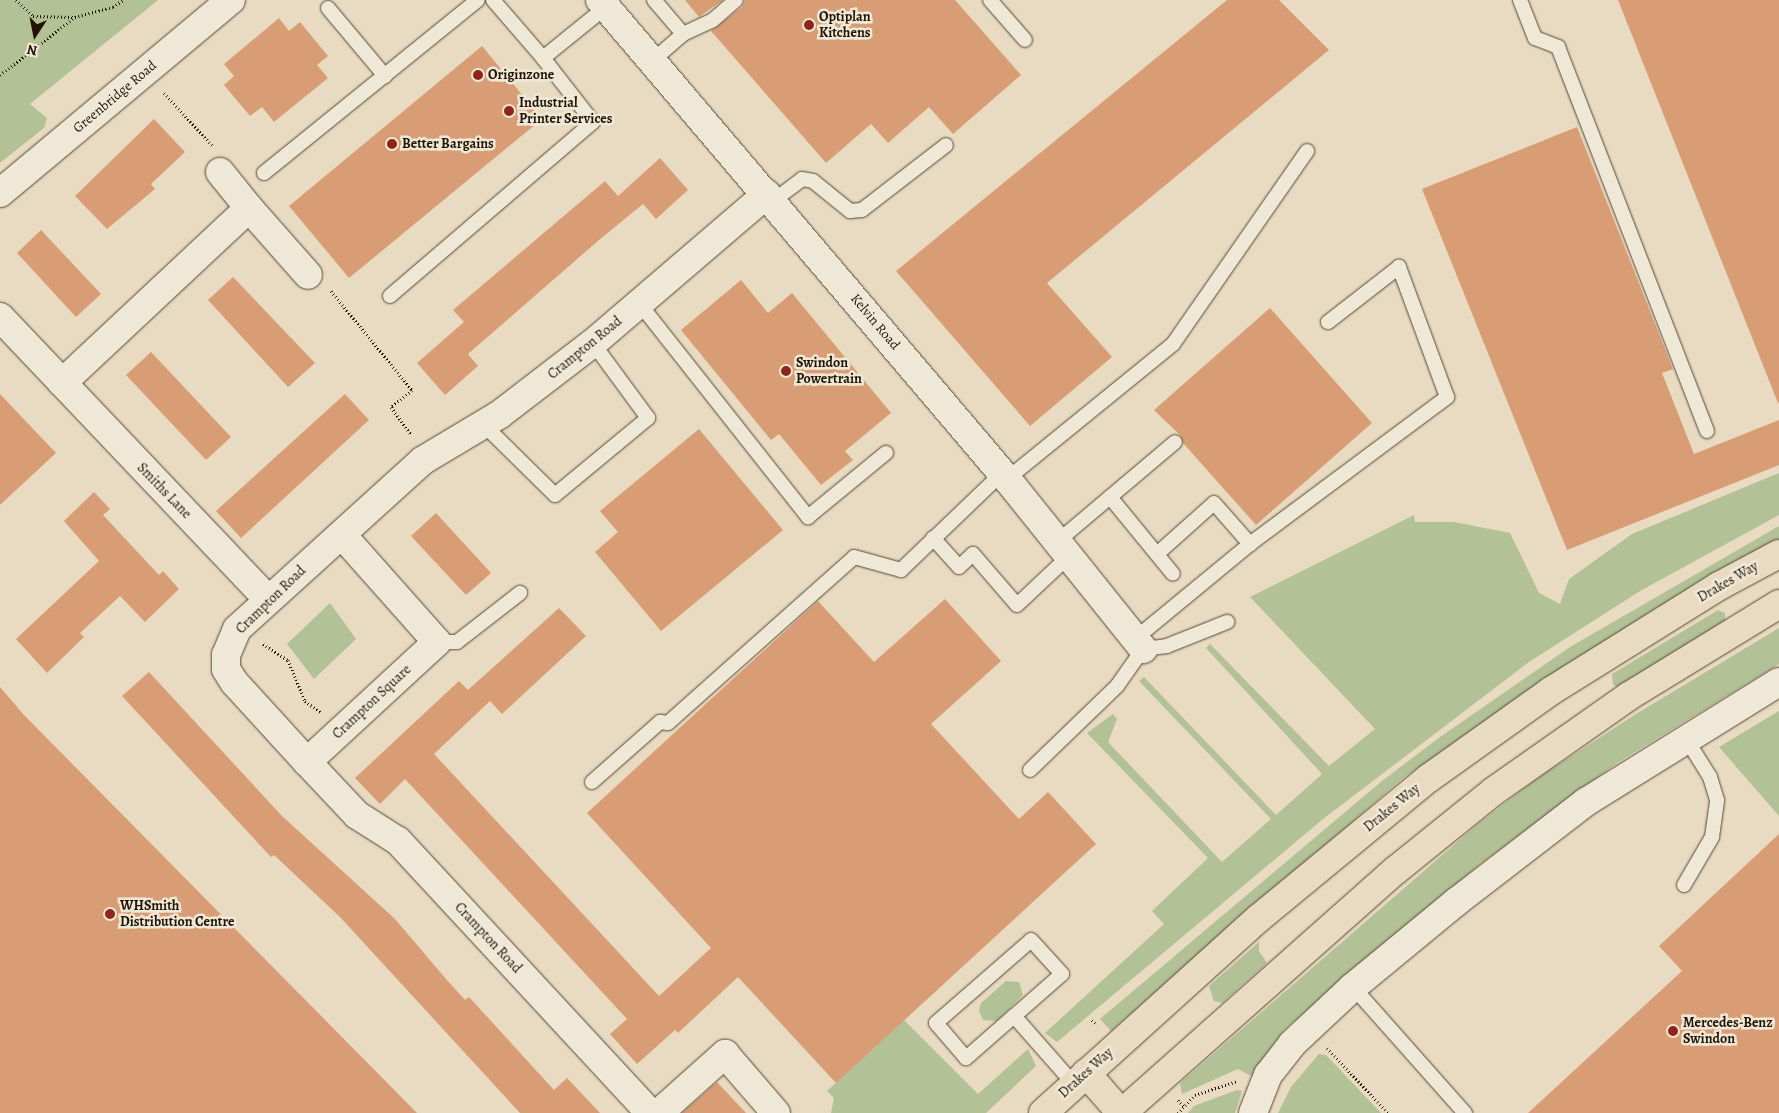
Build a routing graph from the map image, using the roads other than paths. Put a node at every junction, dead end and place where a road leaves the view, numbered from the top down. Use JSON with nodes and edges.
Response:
{"nodes":[{"id":1,"x":230,"y":0,"type":"edge"},
{"id":2,"x":478,"y":0,"type":"edge"},
{"id":3,"x":493,"y":0,"type":"edge"},
{"id":4,"x":654,"y":0,"type":"edge"},
{"id":5,"x":736,"y":0,"type":"edge"},
{"id":6,"x":990,"y":0,"type":"edge"},
{"id":7,"x":1520,"y":0,"type":"edge"},
{"id":8,"x":603,"y":3,"type":"edge"},
{"id":9,"x":328,"y":8,"type":"dead end"},
{"id":10,"x":683,"y":34,"type":"junction"},
{"id":11,"x":1025,"y":40,"type":"dead end"},
{"id":12,"x":543,"y":58,"type":"junction"},
{"id":13,"x":652,"y":62,"type":"junction"},
{"id":14,"x":385,"y":76,"type":"junction"},
{"id":15,"x":946,"y":146,"type":"dead end"},
{"id":16,"x":1307,"y":151,"type":"dead end"},
{"id":17,"x":220,"y":172,"type":"road end"},
{"id":18,"x":264,"y":173,"type":"dead end"},
{"id":19,"x":0,"y":193,"type":"edge"},
{"id":20,"x":770,"y":197,"type":"junction"},
{"id":21,"x":249,"y":208,"type":"junction"},
{"id":22,"x":308,"y":276,"type":"road end"},
{"id":23,"x":390,"y":296,"type":"dead end"},
{"id":24,"x":639,"y":303,"type":"junction"},
{"id":25,"x":0,"y":317,"type":"edge"},
{"id":26,"x":1328,"y":322,"type":"dead end"},
{"id":27,"x":593,"y":343,"type":"junction"},
{"id":28,"x":62,"y":383,"type":"junction"},
{"id":29,"x":484,"y":426,"type":"junction"},
{"id":30,"x":1707,"y":431,"type":"dead end"},
{"id":31,"x":1175,"y":442,"type":"dead end"},
{"id":32,"x":886,"y":453,"type":"dead end"},
{"id":33,"x":1004,"y":476,"type":"junction"},
{"id":34,"x":1110,"y":497,"type":"junction"},
{"id":35,"x":342,"y":535,"type":"junction"},
{"id":36,"x":934,"y":538,"type":"junction"},
{"id":37,"x":1250,"y":544,"type":"junction"},
{"id":38,"x":1063,"y":548,"type":"junction"},
{"id":39,"x":1157,"y":554,"type":"junction"},
{"id":40,"x":1779,"y":554,"type":"edge"},
{"id":41,"x":1173,"y":574,"type":"dead end"},
{"id":42,"x":520,"y":593,"type":"dead end"},
{"id":43,"x":268,"y":599,"type":"junction"},
{"id":44,"x":1779,"y":604,"type":"edge"},
{"id":45,"x":1227,"y":622,"type":"dead end"},
{"id":46,"x":437,"y":642,"type":"junction"},
{"id":47,"x":1140,"y":643,"type":"junction"},
{"id":48,"x":1779,"y":682,"type":"edge"},
{"id":49,"x":1685,"y":737,"type":"junction"},
{"id":50,"x":307,"y":762,"type":"junction"},
{"id":51,"x":1030,"y":770,"type":"dead end"},
{"id":52,"x":592,"y":782,"type":"dead end"},
{"id":53,"x":1684,"y":885,"type":"dead end"},
{"id":54,"x":1353,"y":987,"type":"junction"},
{"id":55,"x":1014,"y":1016,"type":"junction"},
{"id":56,"x":1080,"y":1079,"type":"junction"},
{"id":57,"x":1257,"y":1103,"type":"edge"},
{"id":58,"x":1048,"y":1111,"type":"edge"},
{"id":59,"x":650,"y":1113,"type":"edge"},
{"id":60,"x":659,"y":1113,"type":"edge"},
{"id":61,"x":776,"y":1113,"type":"edge"},
{"id":62,"x":1122,"y":1113,"type":"edge"},
{"id":63,"x":1465,"y":1113,"type":"edge"}],
"edges":[{"from":1,"to":19,"type":"street","name":"Greenbridge Road"},
{"from":2,"to":14,"type":"lane"},
{"from":3,"to":12,"type":"lane"},
{"from":4,"to":10,"type":"lane"},
{"from":5,"to":10,"type":"lane"},
{"from":6,"to":11,"type":"lane"},
{"from":7,"to":30,"type":"lane"},
{"from":8,"to":12,"type":"lane"},
{"from":8,"to":13,"type":"street","name":"Kelvin Road"},
{"from":9,"to":14,"type":"lane"},
{"from":10,"to":13,"type":"lane"},
{"from":12,"to":23,"type":"lane"},
{"from":13,"to":20,"type":"street","name":"Kelvin Road"},
{"from":14,"to":18,"type":"lane"},
{"from":15,"to":20,"type":"lane"},
{"from":16,"to":33,"type":"lane"},
{"from":17,"to":21,"type":"street"},
{"from":20,"to":24,"type":"street","name":"Crampton Road"},
{"from":20,"to":33,"type":"street","name":"Kelvin Road"},
{"from":21,"to":22,"type":"street"},
{"from":21,"to":28,"type":"street"},
{"from":24,"to":27,"type":"street","name":"Crampton Road"},
{"from":24,"to":32,"type":"lane"},
{"from":25,"to":28,"type":"street","name":"Smiths Lane"},
{"from":26,"to":37,"type":"lane"},
{"from":27,"to":29,"type":"street","name":"Crampton Road"},
{"from":27,"to":29,"type":"lane"},
{"from":28,"to":43,"type":"street","name":"Smiths Lane"},
{"from":29,"to":35,"type":"street","name":"Crampton Road"},
{"from":31,"to":34,"type":"lane"},
{"from":33,"to":36,"type":"lane"},
{"from":33,"to":38,"type":"street","name":"Kelvin Road"},
{"from":34,"to":38,"type":"lane"},
{"from":34,"to":39,"type":"lane"},
{"from":35,"to":43,"type":"street","name":"Crampton Road"},
{"from":35,"to":46,"type":"street"},
{"from":36,"to":38,"type":"lane"},
{"from":36,"to":52,"type":"lane"},
{"from":37,"to":39,"type":"lane"},
{"from":37,"to":47,"type":"lane"},
{"from":38,"to":47,"type":"street","name":"Kelvin Road"},
{"from":39,"to":41,"type":"lane"},
{"from":40,"to":56,"type":"main road","name":"Drakes Way"},
{"from":42,"to":46,"type":"lane"},
{"from":43,"to":50,"type":"street","name":"Crampton Road"},
{"from":44,"to":62,"type":"main road"},
{"from":45,"to":47,"type":"lane"},
{"from":46,"to":50,"type":"street","name":"Crampton Square"},
{"from":47,"to":51,"type":"lane"},
{"from":48,"to":49,"type":"street"},
{"from":49,"to":53,"type":"lane"},
{"from":49,"to":54,"type":"street"},
{"from":50,"to":59,"type":"street","name":"Crampton Road"},
{"from":54,"to":57,"type":"street"},
{"from":54,"to":63,"type":"lane"},
{"from":55,"to":55,"type":"lane"},
{"from":55,"to":56,"type":"lane"},
{"from":56,"to":58,"type":"main road","name":"Drakes Way"},
{"from":56,"to":62,"type":"main road"},
{"from":60,"to":61,"type":"street"}]}
